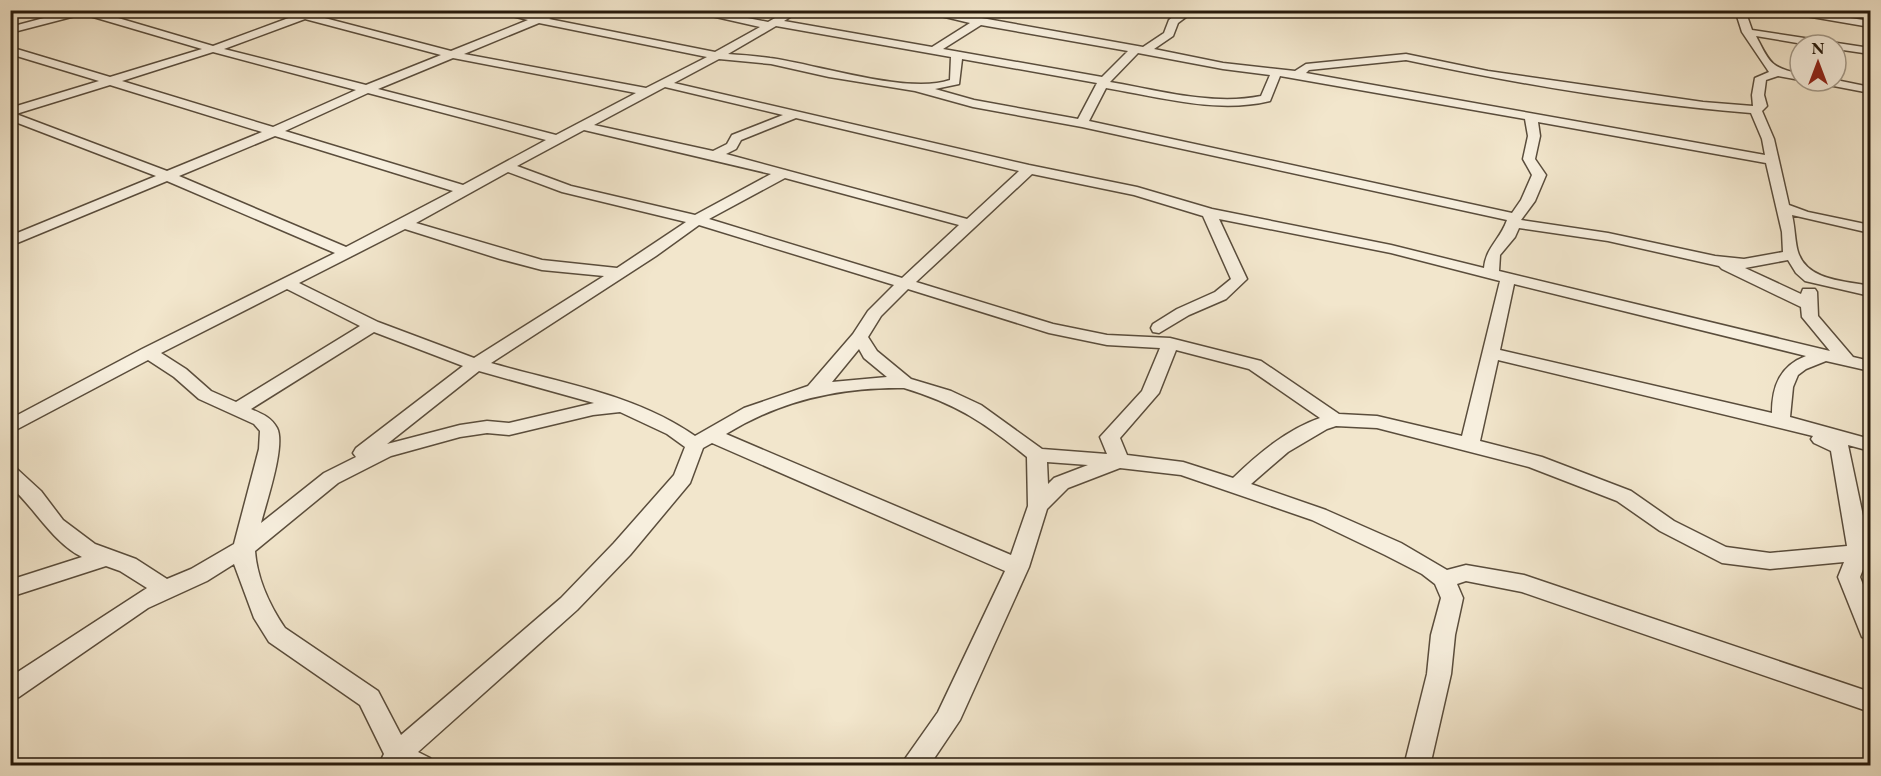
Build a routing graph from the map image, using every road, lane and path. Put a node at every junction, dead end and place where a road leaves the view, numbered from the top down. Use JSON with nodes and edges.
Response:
{"nodes":[{"id":1,"x":280,"y":10,"type":"edge"},
{"id":2,"x":321,"y":10,"type":"edge"},
{"id":3,"x":492,"y":10,"type":"edge"},
{"id":4,"x":562,"y":10,"type":"edge"},
{"id":5,"x":689,"y":10,"type":"edge"},
{"id":6,"x":797,"y":10,"type":"edge"},
{"id":7,"x":920,"y":10,"type":"edge"},
{"id":8,"x":1185,"y":10,"type":"edge"},
{"id":9,"x":1740,"y":10,"type":"edge"},
{"id":10,"x":1774,"y":10,"type":"edge"},
{"id":11,"x":83,"y":11,"type":"edge"},
{"id":12,"x":305,"y":16,"type":"junction"},
{"id":13,"x":538,"y":21,"type":"junction"},
{"id":14,"x":979,"y":22,"type":"junction"},
{"id":15,"x":1870,"y":24,"type":"edge"},
{"id":16,"x":773,"y":25,"type":"junction"},
{"id":17,"x":10,"y":30,"type":"edge"},
{"id":18,"x":1747,"y":32,"type":"junction"},
{"id":19,"x":1788,"y":38,"type":"edge"},
{"id":20,"x":1848,"y":48,"type":"edge"},
{"id":21,"x":213,"y":49,"type":"junction"},
{"id":22,"x":10,"y":50,"type":"edge"},
{"id":23,"x":1141,"y":50,"type":"junction"},
{"id":24,"x":935,"y":51,"type":"junction"},
{"id":25,"x":1870,"y":51,"type":"edge"},
{"id":26,"x":449,"y":54,"type":"junction"},
{"id":27,"x":957,"y":55,"type":"junction"},
{"id":28,"x":717,"y":56,"type":"junction"},
{"id":29,"x":1276,"y":73,"type":"junction"},
{"id":30,"x":1777,"y":73,"type":"junction"},
{"id":31,"x":1297,"y":75,"type":"junction"},
{"id":32,"x":1788,"y":75,"type":"edge"},
{"id":33,"x":111,"y":81,"type":"junction"},
{"id":34,"x":955,"y":82,"type":"junction"},
{"id":35,"x":1104,"y":82,"type":"junction"},
{"id":36,"x":665,"y":84,"type":"junction"},
{"id":37,"x":1848,"y":86,"type":"edge"},
{"id":38,"x":916,"y":88,"type":"junction"},
{"id":39,"x":367,"y":89,"type":"junction"},
{"id":40,"x":1870,"y":90,"type":"edge"},
{"id":41,"x":646,"y":92,"type":"junction"},
{"id":42,"x":950,"y":98,"type":"junction"},
{"id":43,"x":1756,"y":110,"type":"junction"},
{"id":44,"x":10,"y":114,"type":"edge"},
{"id":45,"x":796,"y":114,"type":"junction"},
{"id":46,"x":1531,"y":117,"type":"junction"},
{"id":47,"x":1082,"y":123,"type":"junction"},
{"id":48,"x":584,"y":126,"type":"junction"},
{"id":49,"x":275,"y":131,"type":"junction"},
{"id":50,"x":557,"y":139,"type":"junction"},
{"id":51,"x":714,"y":156,"type":"junction"},
{"id":52,"x":1772,"y":160,"type":"junction"},
{"id":53,"x":507,"y":167,"type":"junction"},
{"id":54,"x":1029,"y":169,"type":"junction"},
{"id":55,"x":782,"y":174,"type":"junction"},
{"id":56,"x":167,"y":176,"type":"junction"},
{"id":57,"x":464,"y":190,"type":"junction"},
{"id":58,"x":1782,"y":207,"type":"junction"},
{"id":59,"x":1209,"y":213,"type":"junction"},
{"id":60,"x":697,"y":220,"type":"junction"},
{"id":61,"x":1514,"y":220,"type":"junction"},
{"id":62,"x":404,"y":224,"type":"junction"},
{"id":63,"x":971,"y":224,"type":"junction"},
{"id":64,"x":10,"y":228,"type":"edge"},
{"id":65,"x":1870,"y":229,"type":"edge"},
{"id":66,"x":26,"y":234,"type":"junction"},
{"id":67,"x":10,"y":242,"type":"edge"},
{"id":68,"x":347,"y":253,"type":"junction"},
{"id":69,"x":1792,"y":255,"type":"junction"},
{"id":70,"x":1715,"y":261,"type":"junction"},
{"id":71,"x":620,"y":273,"type":"junction"},
{"id":72,"x":1500,"y":276,"type":"junction"},
{"id":73,"x":1811,"y":278,"type":"junction"},
{"id":74,"x":287,"y":283,"type":"junction"},
{"id":75,"x":905,"y":284,"type":"junction"},
{"id":76,"x":1870,"y":291,"type":"edge"},
{"id":77,"x":1809,"y":304,"type":"junction"},
{"id":78,"x":372,"y":326,"type":"junction"},
{"id":79,"x":1165,"y":335,"type":"junction"},
{"id":80,"x":860,"y":337,"type":"junction"},
{"id":81,"x":1491,"y":353,"type":"junction"},
{"id":82,"x":148,"y":354,"type":"junction"},
{"id":83,"x":1825,"y":356,"type":"junction"},
{"id":84,"x":1847,"y":360,"type":"junction"},
{"id":85,"x":476,"y":365,"type":"junction"},
{"id":86,"x":1870,"y":366,"type":"edge"},
{"id":87,"x":905,"y":383,"type":"junction"},
{"id":88,"x":815,"y":390,"type":"junction"},
{"id":89,"x":621,"y":406,"type":"junction"},
{"id":90,"x":237,"y":410,"type":"junction"},
{"id":91,"x":1335,"y":420,"type":"junction"},
{"id":92,"x":1781,"y":422,"type":"junction"},
{"id":93,"x":10,"y":427,"type":"edge"},
{"id":94,"x":703,"y":440,"type":"junction"},
{"id":95,"x":1470,"y":444,"type":"junction"},
{"id":96,"x":1870,"y":445,"type":"edge"},
{"id":97,"x":1037,"y":455,"type":"junction"},
{"id":98,"x":1119,"y":461,"type":"junction"},
{"id":99,"x":10,"y":474,"type":"edge"},
{"id":100,"x":331,"y":478,"type":"junction"},
{"id":101,"x":1235,"y":488,"type":"junction"},
{"id":102,"x":1038,"y":506,"type":"junction"},
{"id":103,"x":244,"y":548,"type":"junction"},
{"id":104,"x":1864,"y":555,"type":"edge"},
{"id":105,"x":104,"y":558,"type":"junction"},
{"id":106,"x":1018,"y":567,"type":"junction"},
{"id":107,"x":1444,"y":579,"type":"junction"},
{"id":108,"x":10,"y":589,"type":"edge"},
{"id":109,"x":165,"y":589,"type":"junction"},
{"id":110,"x":1870,"y":630,"type":"edge"},
{"id":111,"x":10,"y":690,"type":"edge"},
{"id":112,"x":1870,"y":702,"type":"edge"},
{"id":113,"x":394,"y":760,"type":"edge"},
{"id":114,"x":421,"y":765,"type":"edge"},
{"id":115,"x":913,"y":765,"type":"edge"},
{"id":116,"x":1417,"y":765,"type":"edge"}],
"edges":[{"from":1,"to":12,"type":"street"},
{"from":2,"to":12,"type":"street"},
{"from":3,"to":13,"type":"street"},
{"from":4,"to":13,"type":"street"},
{"from":5,"to":16,"type":"street"},
{"from":6,"to":16,"type":"street"},
{"from":7,"to":14,"type":"street"},
{"from":8,"to":23,"type":"street"},
{"from":9,"to":18,"type":"street"},
{"from":10,"to":15,"type":"street"},
{"from":11,"to":17,"type":"street"},
{"from":11,"to":21,"type":"street"},
{"from":12,"to":21,"type":"street"},
{"from":12,"to":26,"type":"street"},
{"from":13,"to":26,"type":"street"},
{"from":13,"to":28,"type":"street"},
{"from":14,"to":23,"type":"street"},
{"from":14,"to":24,"type":"street"},
{"from":16,"to":24,"type":"street"},
{"from":16,"to":28,"type":"street"},
{"from":18,"to":19,"type":"street"},
{"from":18,"to":30,"type":"street"},
{"from":20,"to":25,"type":"street"},
{"from":21,"to":33,"type":"street"},
{"from":21,"to":39,"type":"street"},
{"from":22,"to":33,"type":"street"},
{"from":23,"to":29,"type":"street"},
{"from":23,"to":35,"type":"street"},
{"from":24,"to":27,"type":"street"},
{"from":26,"to":39,"type":"street"},
{"from":26,"to":41,"type":"street"},
{"from":27,"to":34,"type":"street"},
{"from":27,"to":35,"type":"street"},
{"from":28,"to":36,"type":"street"},
{"from":28,"to":38,"type":"street"},
{"from":29,"to":31,"type":"street"},
{"from":29,"to":35,"type":"street"},
{"from":30,"to":32,"type":"street"},
{"from":30,"to":43,"type":"street"},
{"from":31,"to":43,"type":"street"},
{"from":31,"to":46,"type":"street"},
{"from":33,"to":44,"type":"street"},
{"from":33,"to":49,"type":"street"},
{"from":34,"to":38,"type":"street"},
{"from":34,"to":42,"type":"street"},
{"from":35,"to":47,"type":"street"},
{"from":36,"to":41,"type":"street"},
{"from":36,"to":45,"type":"street"},
{"from":37,"to":40,"type":"street"},
{"from":38,"to":42,"type":"street"},
{"from":39,"to":49,"type":"street"},
{"from":39,"to":50,"type":"street"},
{"from":41,"to":48,"type":"street"},
{"from":42,"to":47,"type":"street"},
{"from":43,"to":52,"type":"street"},
{"from":44,"to":56,"type":"street"},
{"from":45,"to":51,"type":"street"},
{"from":45,"to":54,"type":"street"},
{"from":46,"to":52,"type":"street"},
{"from":46,"to":61,"type":"street"},
{"from":47,"to":61,"type":"street"},
{"from":48,"to":50,"type":"street"},
{"from":48,"to":51,"type":"street"},
{"from":49,"to":56,"type":"street"},
{"from":49,"to":57,"type":"street"},
{"from":50,"to":53,"type":"street"},
{"from":51,"to":55,"type":"street"},
{"from":52,"to":58,"type":"street"},
{"from":53,"to":57,"type":"street"},
{"from":53,"to":60,"type":"street"},
{"from":54,"to":59,"type":"street"},
{"from":54,"to":63,"type":"street"},
{"from":55,"to":60,"type":"street"},
{"from":55,"to":63,"type":"street"},
{"from":56,"to":66,"type":"street"},
{"from":56,"to":68,"type":"street"},
{"from":57,"to":62,"type":"street"},
{"from":58,"to":65,"type":"street"},
{"from":58,"to":69,"type":"street"},
{"from":59,"to":72,"type":"street"},
{"from":59,"to":79,"type":"street"},
{"from":60,"to":71,"type":"street"},
{"from":60,"to":75,"type":"street"},
{"from":61,"to":70,"type":"street"},
{"from":61,"to":72,"type":"street"},
{"from":62,"to":68,"type":"street"},
{"from":62,"to":71,"type":"street"},
{"from":63,"to":75,"type":"street"},
{"from":64,"to":66,"type":"street"},
{"from":66,"to":67,"type":"street"},
{"from":68,"to":74,"type":"street"},
{"from":69,"to":70,"type":"street"},
{"from":69,"to":73,"type":"street"},
{"from":70,"to":77,"type":"street"},
{"from":71,"to":85,"type":"street"},
{"from":72,"to":81,"type":"street"},
{"from":72,"to":83,"type":"street"},
{"from":73,"to":76,"type":"street"},
{"from":73,"to":77,"type":"street"},
{"from":74,"to":78,"type":"street"},
{"from":74,"to":82,"type":"street"},
{"from":75,"to":79,"type":"street"},
{"from":75,"to":80,"type":"street"},
{"from":77,"to":84,"type":"street"},
{"from":78,"to":85,"type":"street"},
{"from":78,"to":90,"type":"street"},
{"from":79,"to":91,"type":"street"},
{"from":79,"to":98,"type":"street"},
{"from":80,"to":87,"type":"street"},
{"from":80,"to":88,"type":"street"},
{"from":81,"to":92,"type":"street"},
{"from":81,"to":95,"type":"street"},
{"from":82,"to":90,"type":"street"},
{"from":82,"to":93,"type":"street"},
{"from":83,"to":84,"type":"street"},
{"from":83,"to":92,"type":"street"},
{"from":84,"to":86,"type":"street"},
{"from":85,"to":89,"type":"street"},
{"from":85,"to":100,"type":"street"},
{"from":87,"to":88,"type":"street"},
{"from":87,"to":97,"type":"street"},
{"from":88,"to":94,"type":"street"},
{"from":89,"to":94,"type":"street"},
{"from":89,"to":100,"type":"street"},
{"from":90,"to":103,"type":"street"},
{"from":91,"to":95,"type":"street"},
{"from":91,"to":101,"type":"street"},
{"from":92,"to":96,"type":"street"},
{"from":92,"to":104,"type":"street"},
{"from":94,"to":106,"type":"street"},
{"from":94,"to":113,"type":"street"},
{"from":95,"to":104,"type":"street"},
{"from":97,"to":98,"type":"street"},
{"from":97,"to":102,"type":"street"},
{"from":98,"to":101,"type":"street"},
{"from":98,"to":102,"type":"street"},
{"from":99,"to":105,"type":"street"},
{"from":100,"to":103,"type":"street"},
{"from":101,"to":107,"type":"street"},
{"from":102,"to":106,"type":"street"},
{"from":103,"to":109,"type":"street"},
{"from":103,"to":113,"type":"street"},
{"from":104,"to":110,"type":"street"},
{"from":105,"to":108,"type":"street"},
{"from":105,"to":109,"type":"street"},
{"from":106,"to":115,"type":"street"},
{"from":107,"to":112,"type":"street"},
{"from":107,"to":116,"type":"street"},
{"from":109,"to":111,"type":"street"},
{"from":113,"to":114,"type":"street"}]}
